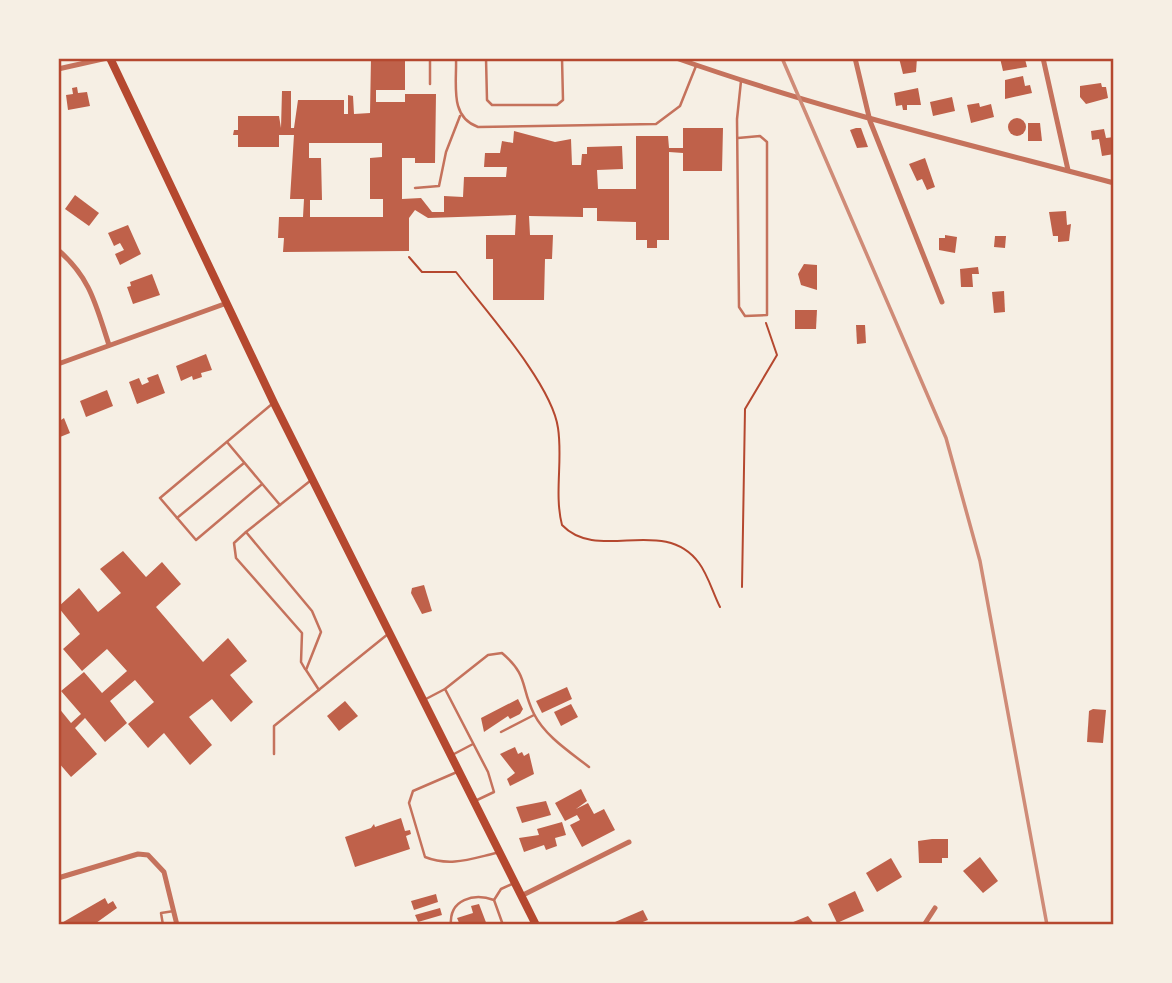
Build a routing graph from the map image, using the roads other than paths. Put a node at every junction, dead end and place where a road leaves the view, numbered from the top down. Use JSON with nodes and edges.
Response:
{"nodes":[{"id":1,"x":108,"y":58,"type":"edge"},
{"id":2,"x":430,"y":58,"type":"edge"},
{"id":3,"x":456,"y":58,"type":"edge"},
{"id":4,"x":486,"y":58,"type":"edge"},
{"id":5,"x":562,"y":58,"type":"edge"},
{"id":6,"x":676,"y":58,"type":"edge"},
{"id":7,"x":855,"y":58,"type":"edge"},
{"id":8,"x":1044,"y":58,"type":"edge"},
{"id":9,"x":96,"y":60,"type":"edge"},
{"id":10,"x":696,"y":65,"type":"junction"},
{"id":11,"x":58,"y":69,"type":"edge"},
{"id":12,"x":741,"y":81,"type":"junction"},
{"id":13,"x":430,"y":84,"type":"dead end"},
{"id":14,"x":460,"y":116,"type":"junction"},
{"id":15,"x":870,"y":121,"type":"junction"},
{"id":16,"x":738,"y":138,"type":"junction"},
{"id":17,"x":1068,"y":170,"type":"junction"},
{"id":18,"x":1114,"y":183,"type":"edge"},
{"id":19,"x":415,"y":188,"type":"dead end"},
{"id":20,"x":58,"y":250,"type":"edge"},
{"id":21,"x":942,"y":302,"type":"dead end"},
{"id":22,"x":227,"y":303,"type":"junction"},
{"id":23,"x":109,"y":345,"type":"junction"},
{"id":24,"x":58,"y":364,"type":"edge"},
{"id":25,"x":274,"y":403,"type":"junction"},
{"id":26,"x":227,"y":442,"type":"junction"},
{"id":27,"x":244,"y":463,"type":"junction"},
{"id":28,"x":313,"y":479,"type":"junction"},
{"id":29,"x":261,"y":485,"type":"junction"},
{"id":30,"x":280,"y":505,"type":"junction"},
{"id":31,"x":177,"y":519,"type":"junction"},
{"id":32,"x":246,"y":532,"type":"junction"},
{"id":33,"x":390,"y":632,"type":"junction"},
{"id":34,"x":306,"y":670,"type":"junction"},
{"id":35,"x":445,"y":689,"type":"junction"},
{"id":36,"x":319,"y":690,"type":"junction"},
{"id":37,"x":424,"y":699,"type":"junction"},
{"id":38,"x":534,"y":715,"type":"junction"},
{"id":39,"x":500,"y":732,"type":"dead end"},
{"id":40,"x":472,"y":744,"type":"junction"},
{"id":41,"x":274,"y":754,"type":"dead end"},
{"id":42,"x":452,"y":755,"type":"junction"},
{"id":43,"x":589,"y":767,"type":"dead end"},
{"id":44,"x":460,"y":771,"type":"junction"},
{"id":45,"x":475,"y":801,"type":"junction"},
{"id":46,"x":629,"y":842,"type":"dead end"},
{"id":47,"x":501,"y":852,"type":"junction"},
{"id":48,"x":58,"y":878,"type":"edge"},
{"id":49,"x":517,"y":883,"type":"junction"},
{"id":50,"x":523,"y":895,"type":"junction"},
{"id":51,"x":494,"y":900,"type":"junction"},
{"id":52,"x":935,"y":908,"type":"dead end"},
{"id":53,"x":174,"y":911,"type":"junction"},
{"id":54,"x":163,"y":925,"type":"edge"},
{"id":55,"x":177,"y":925,"type":"edge"},
{"id":56,"x":451,"y":925,"type":"edge"},
{"id":57,"x":503,"y":925,"type":"edge"},
{"id":58,"x":536,"y":925,"type":"edge"},
{"id":59,"x":924,"y":925,"type":"edge"}],
"edges":[{"from":1,"to":9,"type":"street"},
{"from":1,"to":22,"type":"main road"},
{"from":2,"to":13,"type":"lane"},
{"from":3,"to":14,"type":"lane"},
{"from":4,"to":5,"type":"lane"},
{"from":6,"to":10,"type":"street"},
{"from":7,"to":15,"type":"street"},
{"from":8,"to":17,"type":"street"},
{"from":9,"to":11,"type":"street"},
{"from":10,"to":12,"type":"street"},
{"from":10,"to":14,"type":"lane"},
{"from":12,"to":15,"type":"street"},
{"from":12,"to":16,"type":"lane"},
{"from":14,"to":19,"type":"lane"},
{"from":15,"to":17,"type":"street"},
{"from":15,"to":21,"type":"street"},
{"from":16,"to":16,"type":"lane"},
{"from":17,"to":18,"type":"street"},
{"from":20,"to":23,"type":"street"},
{"from":22,"to":23,"type":"street"},
{"from":22,"to":25,"type":"main road"},
{"from":23,"to":24,"type":"street"},
{"from":25,"to":26,"type":"lane"},
{"from":25,"to":28,"type":"main road"},
{"from":26,"to":27,"type":"lane"},
{"from":26,"to":31,"type":"lane"},
{"from":27,"to":29,"type":"lane"},
{"from":27,"to":31,"type":"lane"},
{"from":28,"to":30,"type":"lane"},
{"from":28,"to":33,"type":"main road"},
{"from":29,"to":30,"type":"lane"},
{"from":29,"to":31,"type":"lane"},
{"from":30,"to":32,"type":"lane"},
{"from":32,"to":34,"type":"lane"},
{"from":32,"to":34,"type":"lane"},
{"from":33,"to":36,"type":"lane"},
{"from":33,"to":37,"type":"main road"},
{"from":34,"to":36,"type":"lane"},
{"from":35,"to":37,"type":"lane"},
{"from":35,"to":38,"type":"lane"},
{"from":35,"to":40,"type":"lane"},
{"from":36,"to":41,"type":"lane"},
{"from":37,"to":42,"type":"main road"},
{"from":38,"to":39,"type":"lane"},
{"from":38,"to":43,"type":"lane"},
{"from":40,"to":42,"type":"lane"},
{"from":40,"to":45,"type":"lane"},
{"from":42,"to":44,"type":"main road"},
{"from":44,"to":45,"type":"main road"},
{"from":44,"to":47,"type":"lane"},
{"from":45,"to":47,"type":"main road"},
{"from":46,"to":50,"type":"street"},
{"from":47,"to":49,"type":"main road"},
{"from":48,"to":53,"type":"street"},
{"from":49,"to":50,"type":"main road"},
{"from":49,"to":51,"type":"lane"},
{"from":50,"to":58,"type":"main road"},
{"from":51,"to":56,"type":"lane"},
{"from":51,"to":57,"type":"lane"},
{"from":52,"to":59,"type":"street"},
{"from":53,"to":54,"type":"lane"},
{"from":53,"to":55,"type":"street"}]}
